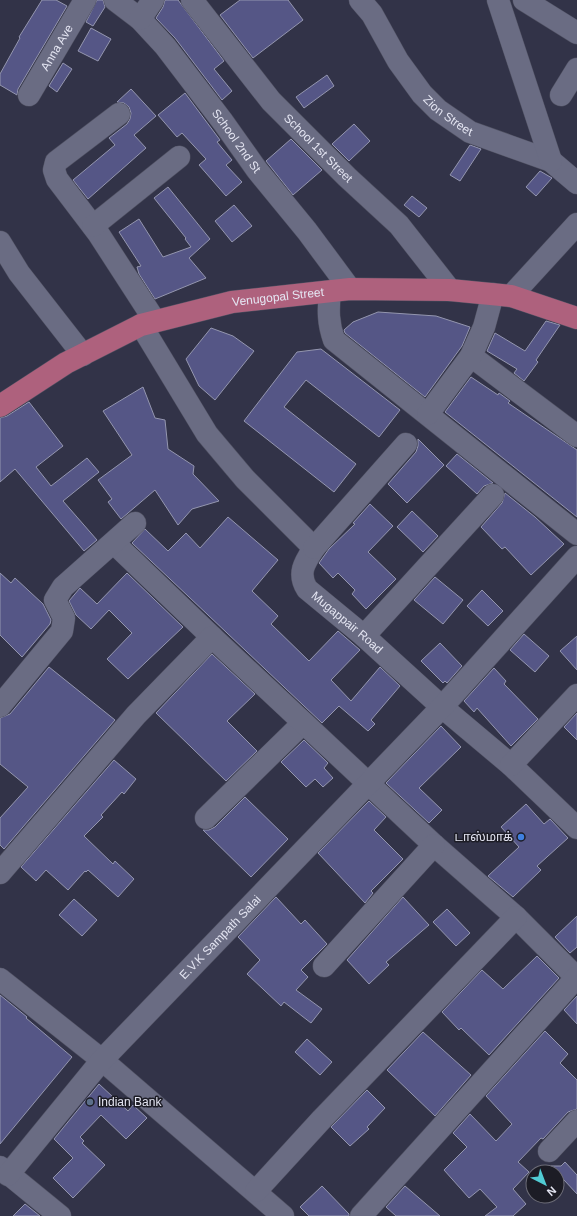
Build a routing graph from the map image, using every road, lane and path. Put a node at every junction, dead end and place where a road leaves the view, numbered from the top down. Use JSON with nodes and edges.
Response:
{"nodes":[{"id":1,"x":85,"y":0,"type":"edge"},
{"id":2,"x":115,"y":0,"type":"edge"},
{"id":3,"x":153,"y":0,"type":"edge"},
{"id":4,"x":192,"y":0,"type":"edge"},
{"id":5,"x":360,"y":0,"type":"edge"},
{"id":6,"x":498,"y":0,"type":"edge"},
{"id":7,"x":524,"y":0,"type":"edge"},
{"id":8,"x":140,"y":19,"type":"junction"},
{"id":9,"x":577,"y":33,"type":"edge"},
{"id":10,"x":577,"y":69,"type":"edge"},
{"id":11,"x":29,"y":94,"type":"dead end"},
{"id":12,"x":561,"y":95,"type":"dead end"},
{"id":13,"x":119,"y":114,"type":"dead end"},
{"id":14,"x":179,"y":157,"type":"dead end"},
{"id":15,"x":551,"y":161,"type":"junction"},
{"id":16,"x":577,"y":184,"type":"edge"},
{"id":17,"x":577,"y":224,"type":"edge"},
{"id":18,"x":93,"y":226,"type":"junction"},
{"id":19,"x":0,"y":242,"type":"edge"},
{"id":20,"x":340,"y":290,"type":"junction"},
{"id":21,"x":450,"y":290,"type":"junction"},
{"id":22,"x":502,"y":295,"type":"junction"},
{"id":23,"x":577,"y":318,"type":"edge"},
{"id":24,"x":148,"y":323,"type":"junction"},
{"id":25,"x":83,"y":355,"type":"junction"},
{"id":26,"x":471,"y":356,"type":"junction"},
{"id":27,"x":0,"y":406,"type":"edge"},
{"id":28,"x":428,"y":414,"type":"junction"},
{"id":29,"x":577,"y":436,"type":"edge"},
{"id":30,"x":406,"y":444,"type":"dead end"},
{"id":31,"x":493,"y":495,"type":"dead end"},
{"id":32,"x":135,"y":523,"type":"dead end"},
{"id":33,"x":577,"y":534,"type":"edge"},
{"id":34,"x":114,"y":543,"type":"junction"},
{"id":35,"x":314,"y":548,"type":"junction"},
{"id":36,"x":577,"y":557,"type":"edge"},
{"id":37,"x":364,"y":636,"type":"junction"},
{"id":38,"x":212,"y":637,"type":"junction"},
{"id":39,"x":577,"y":696,"type":"edge"},
{"id":40,"x":0,"y":706,"type":"edge"},
{"id":41,"x":442,"y":707,"type":"junction"},
{"id":42,"x":303,"y":723,"type":"junction"},
{"id":43,"x":511,"y":765,"type":"junction"},
{"id":44,"x":368,"y":783,"type":"junction"},
{"id":45,"x":206,"y":818,"type":"dead end"},
{"id":46,"x":577,"y":828,"type":"edge"},
{"id":47,"x":434,"y":845,"type":"junction"},
{"id":48,"x":0,"y":873,"type":"edge"},
{"id":49,"x":516,"y":917,"type":"junction"},
{"id":50,"x":324,"y":966,"type":"dead end"},
{"id":51,"x":577,"y":978,"type":"edge"},
{"id":52,"x":0,"y":979,"type":"edge"},
{"id":53,"x":102,"y":1060,"type":"junction"},
{"id":54,"x":577,"y":1121,"type":"edge"},
{"id":55,"x":549,"y":1151,"type":"dead end"},
{"id":56,"x":4,"y":1171,"type":"edge"},
{"id":57,"x":256,"y":1191,"type":"junction"},
{"id":58,"x":60,"y":1216,"type":"edge"},
{"id":59,"x":283,"y":1216,"type":"edge"},
{"id":60,"x":361,"y":1216,"type":"edge"}],
"edges":[{"from":1,"to":11,"type":"street","name":"Anna Ave"},
{"from":2,"to":8,"type":"street","name":"School 2nd St"},
{"from":3,"to":8,"type":"street"},
{"from":4,"to":21,"type":"street","name":"School 1st Street"},
{"from":5,"to":15,"type":"street","name":"Zion Street"},
{"from":6,"to":15,"type":"street"},
{"from":7,"to":9,"type":"street"},
{"from":8,"to":20,"type":"street","name":"School 2nd St"},
{"from":10,"to":12,"type":"street"},
{"from":13,"to":18,"type":"street"},
{"from":14,"to":18,"type":"street"},
{"from":15,"to":16,"type":"street","name":"Zion Street"},
{"from":17,"to":22,"type":"street"},
{"from":18,"to":24,"type":"street"},
{"from":19,"to":25,"type":"street"},
{"from":20,"to":21,"type":"main road","name":"Venugopal Street"},
{"from":20,"to":24,"type":"main road","name":"Venugopal Street"},
{"from":20,"to":28,"type":"street"},
{"from":21,"to":22,"type":"main road","name":"Venugopal Street"},
{"from":22,"to":23,"type":"main road","name":"Venugopal Street"},
{"from":22,"to":26,"type":"street"},
{"from":24,"to":25,"type":"main road","name":"Venugopal Street"},
{"from":24,"to":35,"type":"street"},
{"from":25,"to":27,"type":"main road","name":"Venugopal Street"},
{"from":26,"to":28,"type":"street"},
{"from":26,"to":29,"type":"street"},
{"from":28,"to":33,"type":"street"},
{"from":30,"to":35,"type":"street"},
{"from":31,"to":37,"type":"street"},
{"from":32,"to":34,"type":"street"},
{"from":34,"to":38,"type":"street"},
{"from":34,"to":40,"type":"street"},
{"from":35,"to":37,"type":"street","name":"Mugappair Road"},
{"from":36,"to":41,"type":"street","name":"E.V.K Sampath Salai"},
{"from":37,"to":41,"type":"street","name":"Mugappair Road"},
{"from":38,"to":42,"type":"street"},
{"from":38,"to":48,"type":"street"},
{"from":39,"to":43,"type":"street"},
{"from":41,"to":43,"type":"street","name":"Mugappair Road"},
{"from":41,"to":44,"type":"street","name":"E.V.K Sampath Salai"},
{"from":42,"to":44,"type":"street"},
{"from":42,"to":45,"type":"street"},
{"from":43,"to":46,"type":"street","name":"Mugappair Road"},
{"from":44,"to":47,"type":"street"},
{"from":44,"to":53,"type":"street","name":"E.V.K Sampath Salai"},
{"from":47,"to":49,"type":"street"},
{"from":47,"to":50,"type":"street"},
{"from":49,"to":51,"type":"street"},
{"from":49,"to":57,"type":"street"},
{"from":51,"to":60,"type":"street"},
{"from":52,"to":53,"type":"street"},
{"from":53,"to":56,"type":"street","name":"E.V.K Sampath Salai"},
{"from":53,"to":57,"type":"street"},
{"from":54,"to":55,"type":"street"},
{"from":56,"to":58,"type":"street"},
{"from":57,"to":59,"type":"street"}]}
